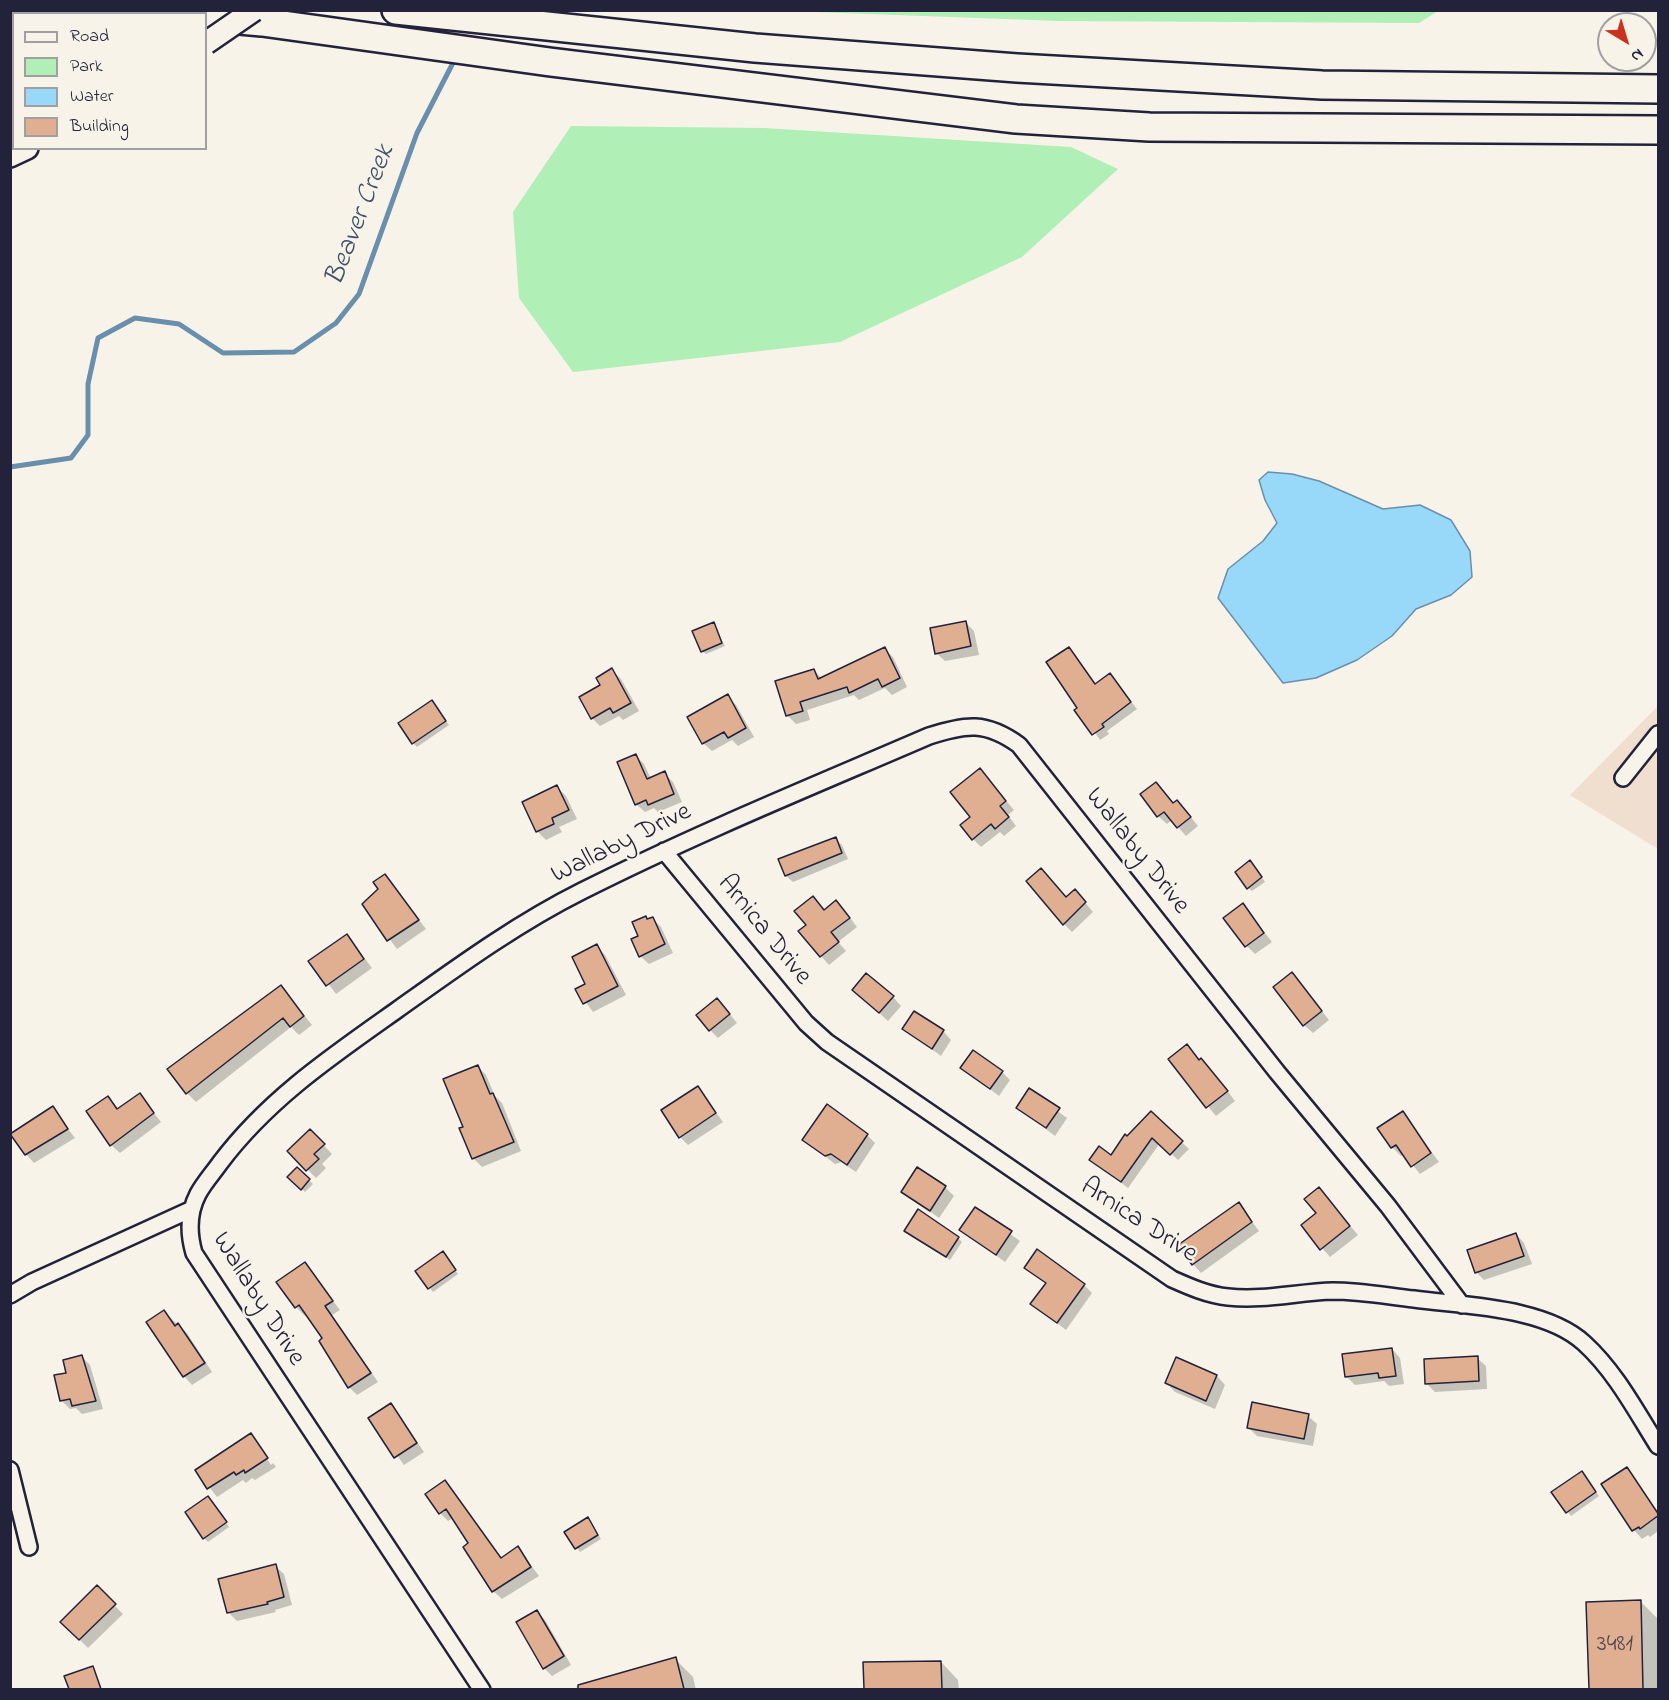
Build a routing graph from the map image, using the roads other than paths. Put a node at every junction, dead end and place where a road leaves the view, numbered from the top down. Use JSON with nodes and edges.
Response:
{"nodes":[{"id":1,"x":120,"y":10,"type":"edge"},
{"id":2,"x":254,"y":10,"type":"edge"},
{"id":3,"x":396,"y":10,"type":"edge"},
{"id":4,"x":140,"y":12,"type":"edge"},
{"id":5,"x":207,"y":17,"type":"edge"},
{"id":6,"x":207,"y":43,"type":"edge"},
{"id":7,"x":1659,"y":89,"type":"edge"},
{"id":8,"x":1659,"y":130,"type":"edge"},
{"id":9,"x":1659,"y":734,"type":"edge"},
{"id":10,"x":1623,"y":778,"type":"dead end"},
{"id":11,"x":664,"y":851,"type":"junction"},
{"id":12,"x":192,"y":1209,"type":"junction"},
{"id":13,"x":10,"y":1295,"type":"edge"},
{"id":14,"x":1462,"y":1305,"type":"junction"},
{"id":15,"x":1659,"y":1446,"type":"edge"},
{"id":16,"x":10,"y":1470,"type":"edge"},
{"id":17,"x":29,"y":1548,"type":"dead end"},
{"id":18,"x":482,"y":1689,"type":"edge"}],
"edges":[{"from":1,"to":4,"type":"highway"},
{"from":2,"to":6,"type":"main road","bridge":true},
{"from":3,"to":7,"type":"highway"},
{"from":5,"to":8,"type":"highway"},
{"from":9,"to":10,"type":"street"},
{"from":11,"to":12,"type":"street","name":"Wallaby Drive"},
{"from":11,"to":14,"type":"street","name":"Arnica Drive"},
{"from":11,"to":14,"type":"street","name":"Wallaby Drive"},
{"from":12,"to":13,"type":"street"},
{"from":12,"to":18,"type":"street","name":"Wallaby Drive"},
{"from":14,"to":15,"type":"street","name":"Arnica Drive"},
{"from":16,"to":17,"type":"street"}]}
